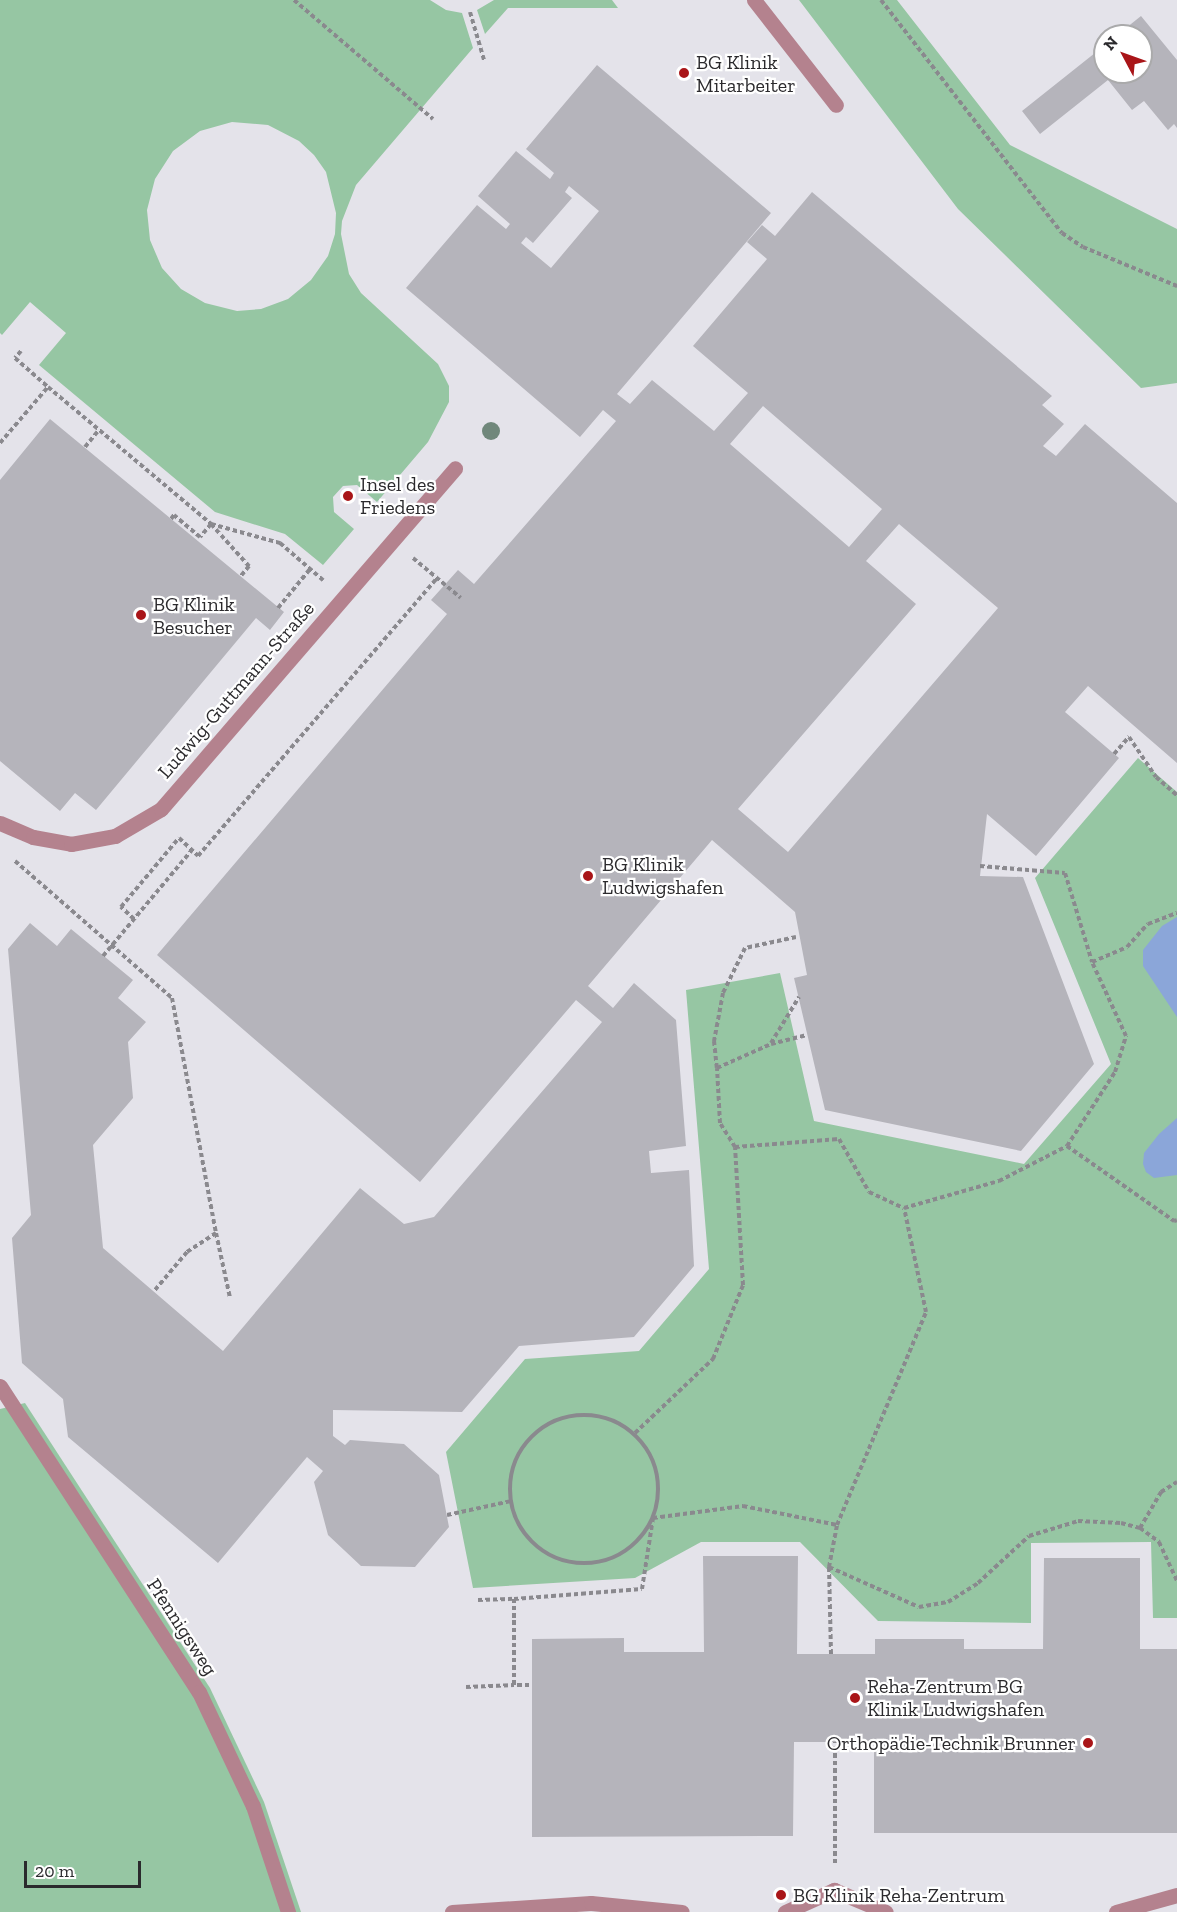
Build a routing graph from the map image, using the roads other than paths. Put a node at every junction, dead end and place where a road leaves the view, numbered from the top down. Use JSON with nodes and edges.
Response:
{"nodes":[{"id":1,"x":754,"y":0,"type":"edge"},
{"id":2,"x":836,"y":105,"type":"dead end"},
{"id":3,"x":455,"y":468,"type":"dead end"},
{"id":4,"x":0,"y":823,"type":"edge"},
{"id":5,"x":0,"y":1386,"type":"edge"},
{"id":6,"x":1177,"y":1895,"type":"edge"},
{"id":7,"x":288,"y":1912,"type":"edge"},
{"id":8,"x":452,"y":1912,"type":"edge"},
{"id":9,"x":682,"y":1912,"type":"edge"},
{"id":10,"x":785,"y":1912,"type":"edge"},
{"id":11,"x":886,"y":1912,"type":"edge"},
{"id":12,"x":1116,"y":1912,"type":"edge"}],
"edges":[{"from":1,"to":2,"type":"street"},
{"from":3,"to":4,"type":"street","name":"Ludwig-Guttmann-Straße"},
{"from":5,"to":7,"type":"street","name":"Pfennigsweg"},
{"from":6,"to":12,"type":"street"},
{"from":8,"to":9,"type":"street"},
{"from":10,"to":11,"type":"street"}]}
